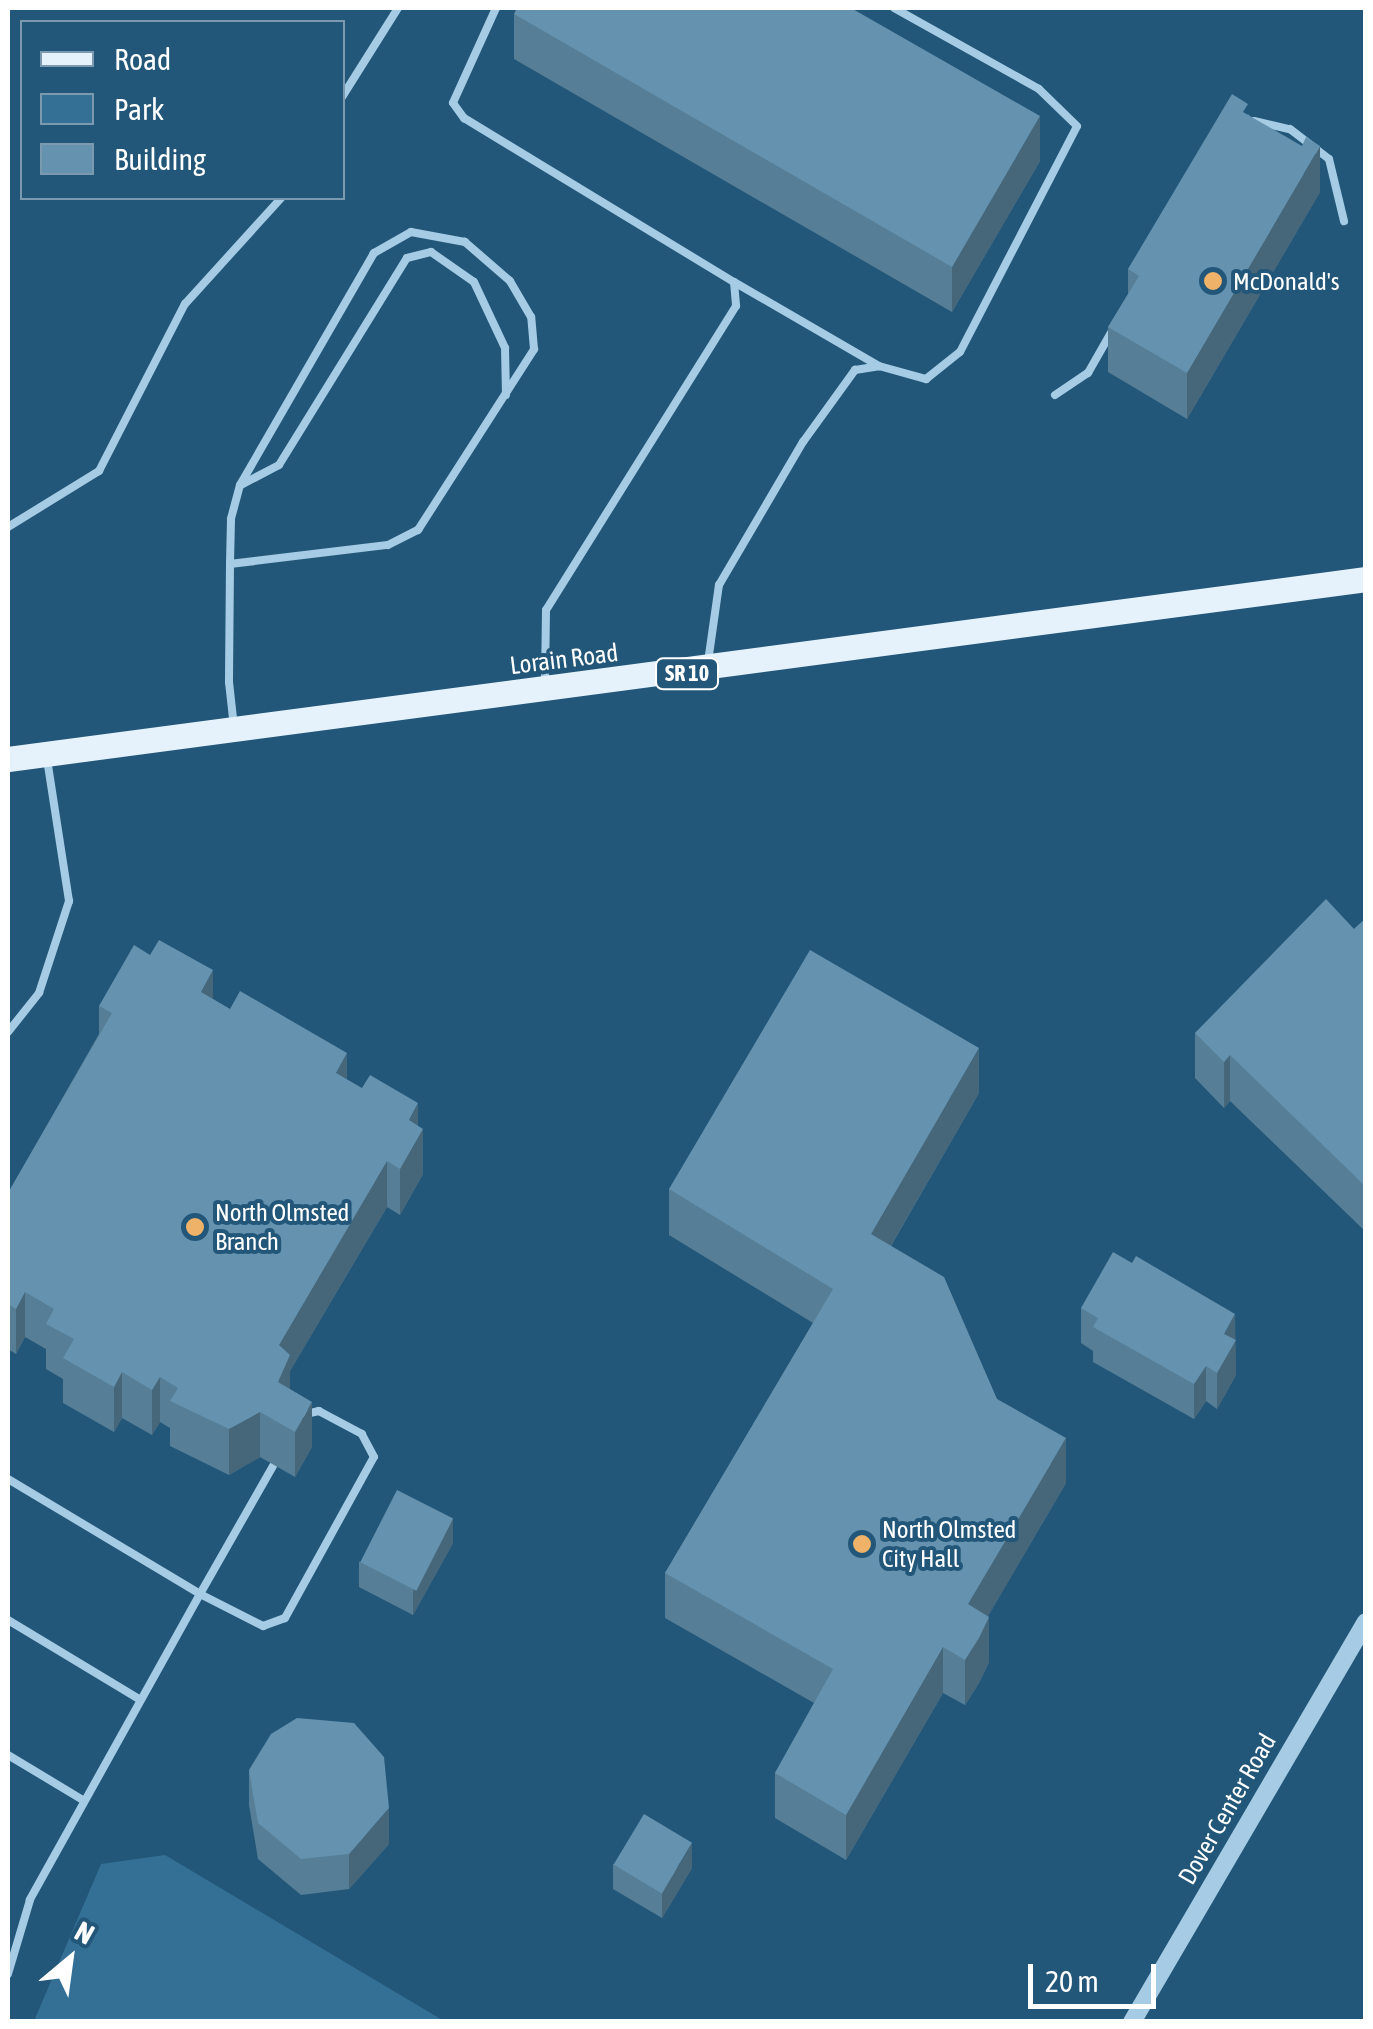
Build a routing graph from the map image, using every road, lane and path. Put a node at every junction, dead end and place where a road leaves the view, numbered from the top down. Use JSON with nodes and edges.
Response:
{"nodes":[{"id":1,"x":398,"y":8,"type":"edge"},
{"id":2,"x":496,"y":8,"type":"edge"},
{"id":3,"x":894,"y":8,"type":"edge"},
{"id":4,"x":345,"y":92,"type":"edge"},
{"id":5,"x":1236,"y":126,"type":"edge"},
{"id":6,"x":279,"y":200,"type":"edge"},
{"id":7,"x":1344,"y":221,"type":"dead end"},
{"id":8,"x":734,"y":282,"type":"junction"},
{"id":9,"x":1117,"y":322,"type":"edge"},
{"id":10,"x":879,"y":366,"type":"junction"},
{"id":11,"x":506,"y":395,"type":"junction"},
{"id":12,"x":1056,"y":395,"type":"dead end"},
{"id":13,"x":240,"y":485,"type":"junction"},
{"id":14,"x":8,"y":527,"type":"edge"},
{"id":15,"x":230,"y":564,"type":"junction"},
{"id":16,"x":1366,"y":579,"type":"edge"},
{"id":17,"x":707,"y":671,"type":"junction"},
{"id":18,"x":544,"y":691,"type":"junction"},
{"id":19,"x":234,"y":732,"type":"junction"},
{"id":20,"x":46,"y":754,"type":"junction"},
{"id":21,"x":8,"y":759,"type":"edge"},
{"id":22,"x":8,"y":1032,"type":"edge"},
{"id":23,"x":301,"y":1418,"type":"edge"},
{"id":24,"x":273,"y":1466,"type":"dead end"},
{"id":25,"x":8,"y":1479,"type":"edge"},
{"id":26,"x":200,"y":1594,"type":"junction"},
{"id":27,"x":8,"y":1620,"type":"edge"},
{"id":28,"x":1366,"y":1622,"type":"edge"},
{"id":29,"x":139,"y":1699,"type":"junction"},
{"id":30,"x":8,"y":1755,"type":"edge"},
{"id":31,"x":83,"y":1800,"type":"junction"},
{"id":32,"x":8,"y":1974,"type":"edge"},
{"id":33,"x":1132,"y":2022,"type":"edge"}],
"edges":[{"from":1,"to":4,"type":"lane"},
{"from":2,"to":8,"type":"lane"},
{"from":3,"to":10,"type":"lane"},
{"from":5,"to":7,"type":"lane"},
{"from":6,"to":14,"type":"lane"},
{"from":8,"to":10,"type":"lane"},
{"from":8,"to":18,"type":"lane"},
{"from":9,"to":12,"type":"lane"},
{"from":10,"to":17,"type":"lane"},
{"from":11,"to":13,"type":"lane"},
{"from":11,"to":13,"type":"lane"},
{"from":11,"to":15,"type":"lane"},
{"from":13,"to":15,"type":"lane"},
{"from":15,"to":19,"type":"lane"},
{"from":16,"to":17,"type":"main road","name":"Lorain Road","number":"SR 10"},
{"from":17,"to":18,"type":"main road","name":"Lorain Road","number":"SR 10"},
{"from":18,"to":19,"type":"main road","name":"Lorain Road","number":"SR 10"},
{"from":19,"to":20,"type":"main road","name":"Lorain Road","number":"SR 10"},
{"from":20,"to":21,"type":"main road","name":"Lorain Road","number":"SR 10"},
{"from":20,"to":22,"type":"lane"},
{"from":23,"to":26,"type":"lane"},
{"from":24,"to":26,"type":"lane"},
{"from":25,"to":26,"type":"lane"},
{"from":26,"to":29,"type":"lane"},
{"from":27,"to":29,"type":"lane"},
{"from":28,"to":33,"type":"street","name":"Dover Center Road"},
{"from":29,"to":31,"type":"lane"},
{"from":30,"to":31,"type":"lane"},
{"from":31,"to":32,"type":"lane"}]}
